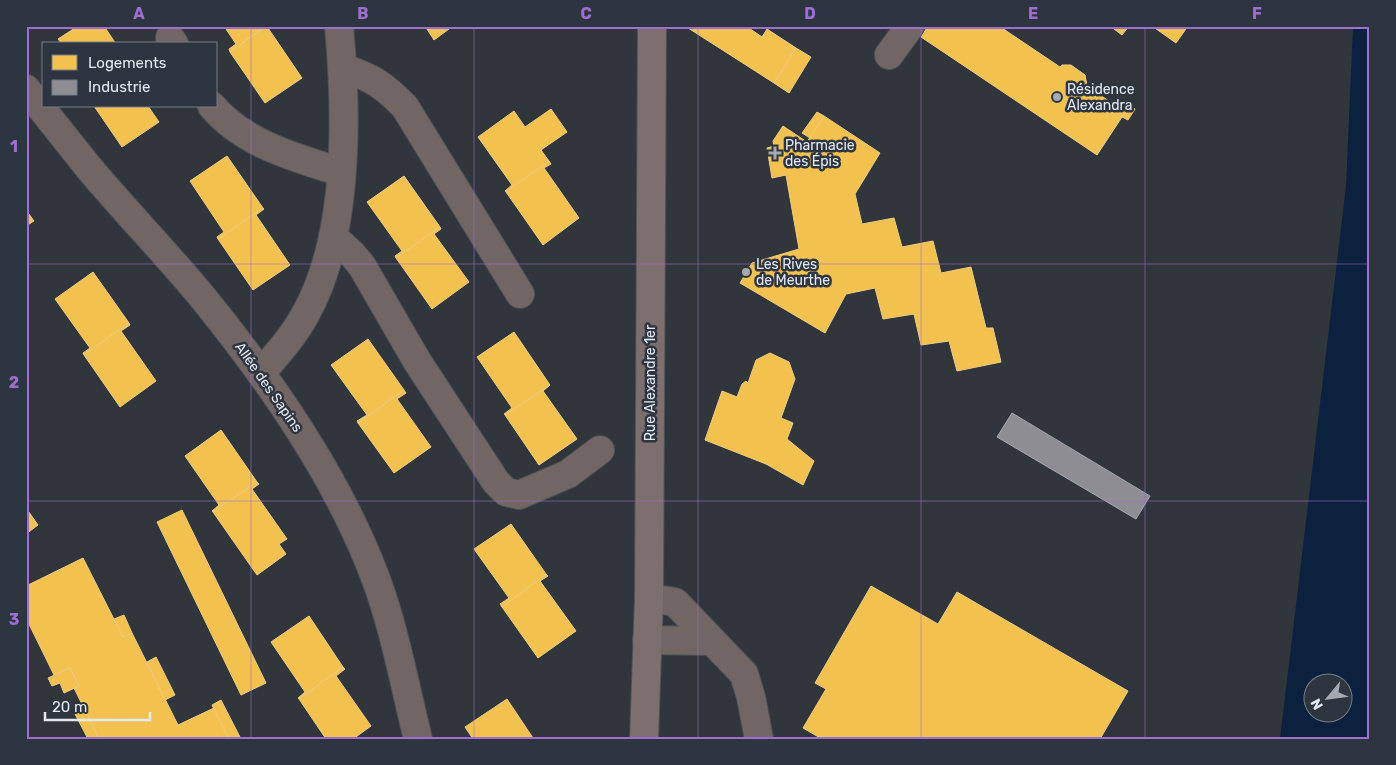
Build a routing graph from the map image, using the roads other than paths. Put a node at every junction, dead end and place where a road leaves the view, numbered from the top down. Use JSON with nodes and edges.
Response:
{"nodes":[{"id":1,"x":339,"y":26,"type":"edge"},
{"id":2,"x":652,"y":26,"type":"edge"},
{"id":3,"x":910,"y":26,"type":"edge"},
{"id":4,"x":889,"y":55,"type":"dead end"},
{"id":5,"x":343,"y":68,"type":"junction"},
{"id":6,"x":26,"y":89,"type":"edge"},
{"id":7,"x":214,"y":108,"type":"edge"},
{"id":8,"x":341,"y":172,"type":"junction"},
{"id":9,"x":333,"y":237,"type":"junction"},
{"id":10,"x":520,"y":294,"type":"dead end"},
{"id":11,"x":261,"y":373,"type":"junction"},
{"id":12,"x":600,"y":450,"type":"dead end"},
{"id":13,"x":649,"y":598,"type":"junction"},
{"id":14,"x":647,"y":640,"type":"junction"},
{"id":15,"x":712,"y":641,"type":"junction"},
{"id":16,"x":418,"y":739,"type":"edge"},
{"id":17,"x":644,"y":739,"type":"edge"},
{"id":18,"x":759,"y":739,"type":"edge"}],
"edges":[{"from":1,"to":5,"type":"street"},
{"from":2,"to":13,"type":"main road","name":"Rue Alexandre 1er"},
{"from":3,"to":4,"type":"street"},
{"from":5,"to":8,"type":"street"},
{"from":5,"to":10,"type":"street"},
{"from":6,"to":11,"type":"street","name":"Allée des Sapins"},
{"from":7,"to":8,"type":"street"},
{"from":8,"to":9,"type":"street"},
{"from":9,"to":11,"type":"street"},
{"from":9,"to":12,"type":"street"},
{"from":11,"to":16,"type":"street","name":"Allée des Sapins"},
{"from":13,"to":14,"type":"main road","name":"Rue Alexandre 1er"},
{"from":13,"to":15,"type":"street"},
{"from":14,"to":15,"type":"street"},
{"from":14,"to":17,"type":"main road","name":"Rue Alexandre 1er"},
{"from":15,"to":18,"type":"street"}]}
